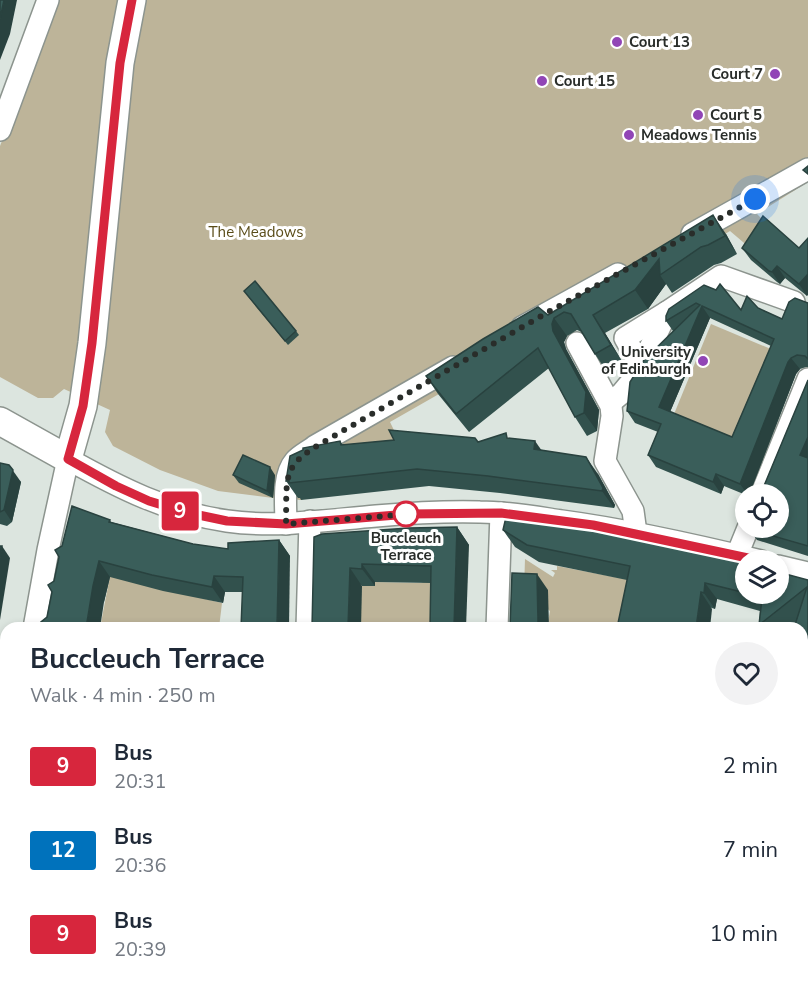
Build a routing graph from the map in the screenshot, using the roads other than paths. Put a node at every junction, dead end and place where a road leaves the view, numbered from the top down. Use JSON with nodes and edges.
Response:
{"nodes":[{"id":1,"x":48,"y":0,"type":"edge"},
{"id":2,"x":132,"y":0,"type":"edge"},
{"id":3,"x":0,"y":130,"type":"edge"},
{"id":4,"x":808,"y":168,"type":"edge"},
{"id":5,"x":670,"y":246,"type":"edge"},
{"id":6,"x":640,"y":262,"type":"edge"},
{"id":7,"x":794,"y":302,"type":"edge"},
{"id":8,"x":502,"y":339,"type":"edge"},
{"id":9,"x":577,"y":343,"type":"edge"},
{"id":10,"x":473,"y":356,"type":"edge"},
{"id":11,"x":808,"y":379,"type":"edge"},
{"id":12,"x":610,"y":403,"type":"junction"},
{"id":13,"x":0,"y":421,"type":"edge"},
{"id":14,"x":68,"y":459,"type":"junction"},
{"id":15,"x":765,"y":484,"type":"edge"},
{"id":16,"x":501,"y":513,"type":"junction"},
{"id":17,"x":310,"y":521,"type":"junction"},
{"id":18,"x":286,"y":524,"type":"junction"},
{"id":19,"x":636,"y":533,"type":"junction"},
{"id":20,"x":735,"y":555,"type":"edge"},
{"id":21,"x":789,"y":569,"type":"edge"},
{"id":22,"x":808,"y":573,"type":"edge"},
{"id":23,"x":35,"y":622,"type":"edge"},
{"id":24,"x":307,"y":622,"type":"edge"},
{"id":25,"x":497,"y":622,"type":"edge"}],
"edges":[{"from":1,"to":3,"type":"street"},
{"from":2,"to":14,"type":"main road"},
{"from":4,"to":5,"type":"street"},
{"from":6,"to":8,"type":"street"},
{"from":7,"to":12,"type":"street"},
{"from":9,"to":12,"type":"street"},
{"from":10,"to":18,"type":"street"},
{"from":11,"to":15,"type":"street"},
{"from":12,"to":19,"type":"street"},
{"from":13,"to":14,"type":"main road"},
{"from":14,"to":18,"type":"street"},
{"from":14,"to":23,"type":"street"},
{"from":16,"to":17,"type":"street"},
{"from":16,"to":19,"type":"street"},
{"from":16,"to":25,"type":"street"},
{"from":17,"to":18,"type":"street"},
{"from":17,"to":24,"type":"street"},
{"from":19,"to":20,"type":"street"},
{"from":21,"to":22,"type":"street"}]}
